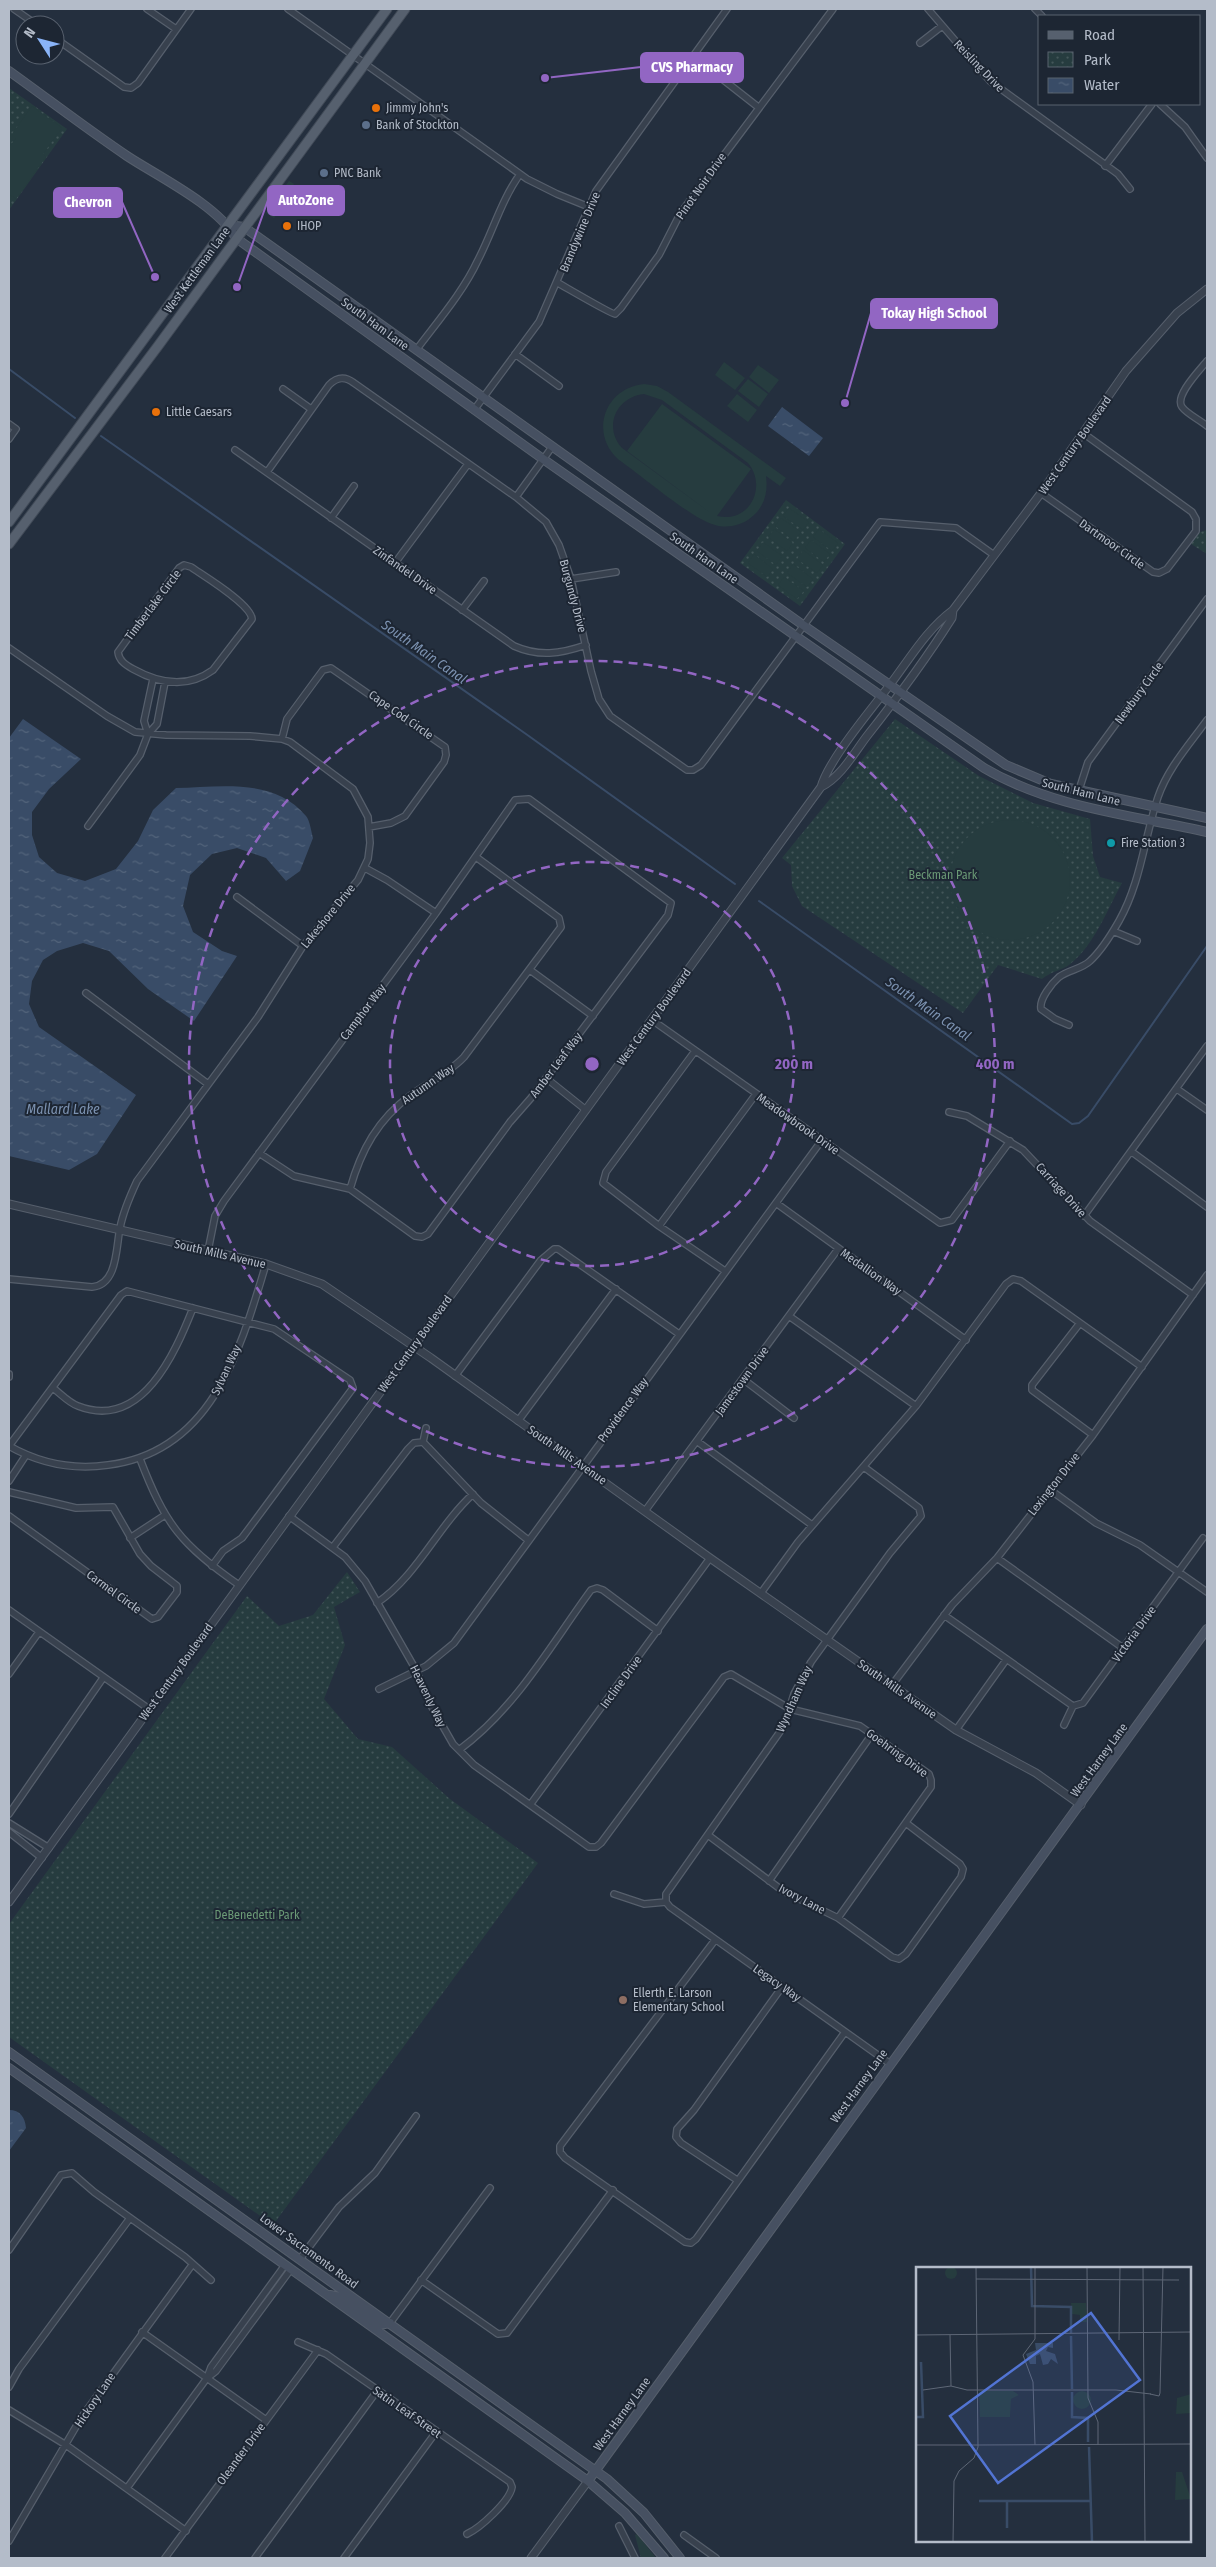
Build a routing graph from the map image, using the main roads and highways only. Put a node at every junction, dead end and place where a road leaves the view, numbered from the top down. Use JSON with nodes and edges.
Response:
{"nodes":[{"id":1,"x":387,"y":9,"type":"edge"},
{"id":2,"x":405,"y":9,"type":"edge"},
{"id":3,"x":9,"y":71,"type":"edge"},
{"id":4,"x":228,"y":225,"type":"junction"},
{"id":5,"x":244,"y":226,"type":"junction"},
{"id":6,"x":236,"y":238,"type":"junction"},
{"id":7,"x":9,"y":522,"type":"edge"},
{"id":8,"x":9,"y":544,"type":"edge"},
{"id":9,"x":1207,"y":818,"type":"edge"},
{"id":10,"x":1207,"y":832,"type":"edge"},
{"id":11,"x":1207,"y":1629,"type":"edge"},
{"id":12,"x":9,"y":2052,"type":"edge"},
{"id":13,"x":9,"y":2068,"type":"edge"},
{"id":14,"x":328,"y":2295,"type":"junction"},
{"id":15,"x":390,"y":2323,"type":"junction"},
{"id":16,"x":596,"y":2470,"type":"junction"},
{"id":17,"x":588,"y":2481,"type":"junction"},
{"id":18,"x":664,"y":2558,"type":"edge"},
{"id":19,"x":680,"y":2558,"type":"edge"}],
"edges":[{"from":1,"to":4,"type":"main road","name":"West Kettleman Lane"},
{"from":2,"to":5,"type":"main road","name":"West Kettleman Lane"},
{"from":3,"to":4,"type":"main road","name":"South Ham Lane"},
{"from":4,"to":5,"type":"main road"},
{"from":4,"to":6,"type":"main road","name":"South Ham Lane"},
{"from":4,"to":7,"type":"main road","name":"West Kettleman Lane"},
{"from":5,"to":6,"type":"main road","name":"West Kettleman Lane"},
{"from":5,"to":9,"type":"main road","name":"South Ham Lane"},
{"from":6,"to":8,"type":"main road","name":"West Kettleman Lane"},
{"from":6,"to":10,"type":"main road","name":"South Ham Lane"},
{"from":11,"to":16,"type":"main road","name":"West Harney Lane"},
{"from":12,"to":15,"type":"main road","name":"Lower Sacramento Road"},
{"from":13,"to":14,"type":"main road","name":"Lower Sacramento Road"},
{"from":14,"to":15,"type":"main road"},
{"from":14,"to":17,"type":"main road","name":"Lower Sacramento Road"},
{"from":15,"to":16,"type":"main road","name":"Lower Sacramento Road"},
{"from":16,"to":17,"type":"main road","name":"West Harney Lane"},
{"from":16,"to":19,"type":"main road","name":"Lower Sacramento Road"},
{"from":17,"to":18,"type":"main road","name":"Lower Sacramento Road"}]}
